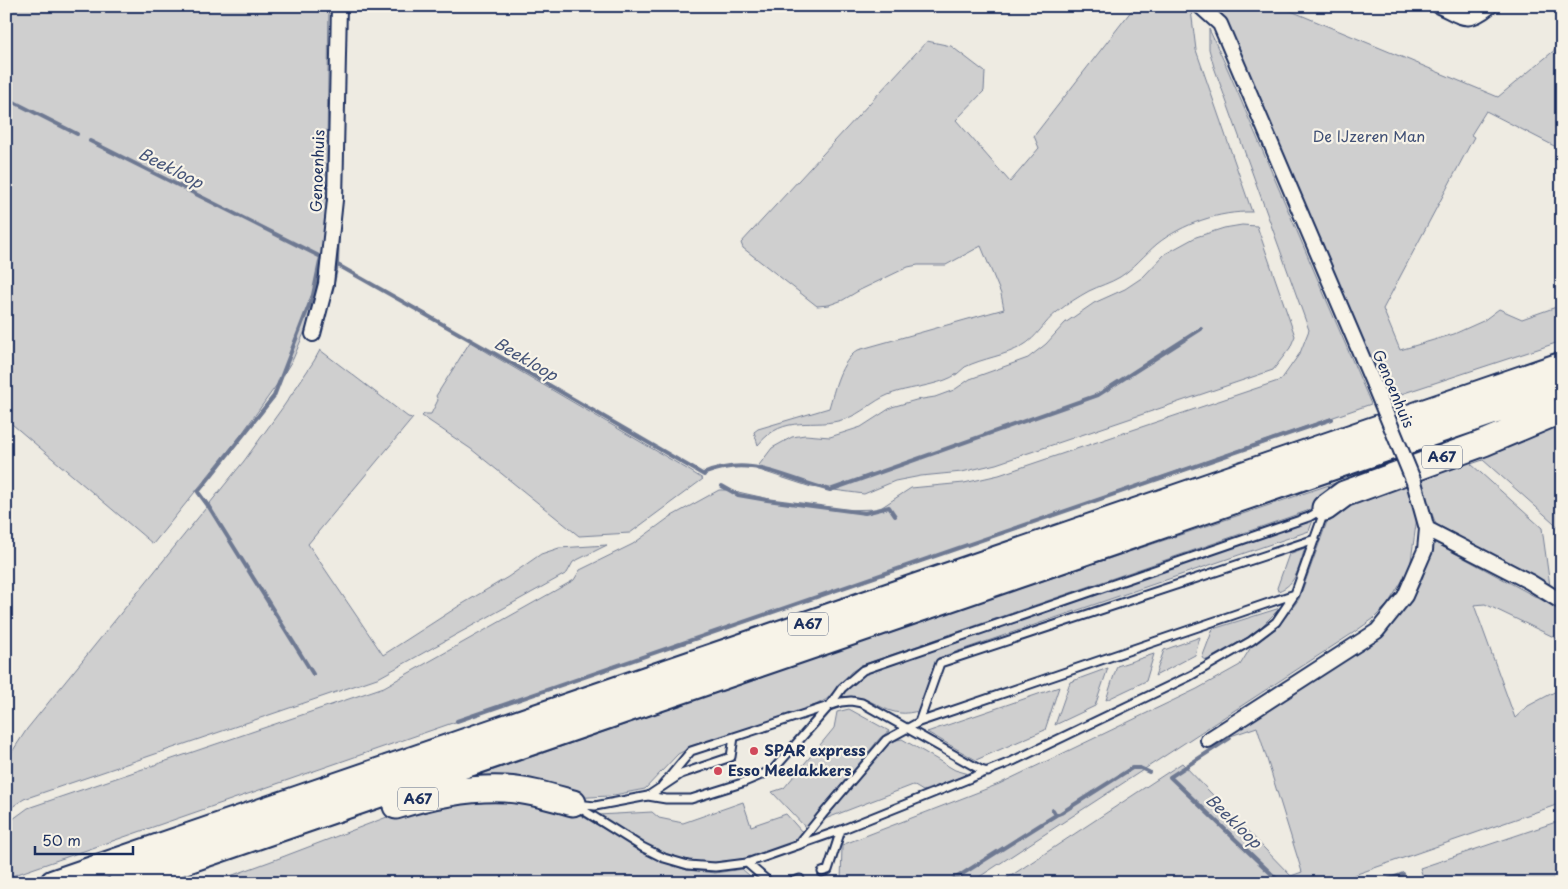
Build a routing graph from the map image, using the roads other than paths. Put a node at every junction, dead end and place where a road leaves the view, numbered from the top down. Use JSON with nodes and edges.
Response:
{"nodes":[{"id":1,"x":339,"y":6,"type":"edge"},
{"id":2,"x":1200,"y":6,"type":"edge"},
{"id":3,"x":1439,"y":6,"type":"edge"},
{"id":4,"x":1490,"y":6,"type":"edge"},
{"id":5,"x":313,"y":334,"type":"dead end"},
{"id":6,"x":1562,"y":365,"type":"edge"},
{"id":7,"x":1562,"y":388,"type":"edge"},
{"id":8,"x":1562,"y":410,"type":"edge"},
{"id":9,"x":1325,"y":508,"type":"junction"},
{"id":10,"x":1427,"y":529,"type":"junction"},
{"id":11,"x":1315,"y":539,"type":"junction"},
{"id":12,"x":1295,"y":594,"type":"junction"},
{"id":13,"x":1562,"y":602,"type":"edge"},
{"id":14,"x":830,"y":705,"type":"junction"},
{"id":15,"x":918,"y":722,"type":"junction"},
{"id":16,"x":907,"y":729,"type":"junction"},
{"id":17,"x":734,"y":737,"type":"junction"},
{"id":18,"x":1208,"y":740,"type":"dead end"},
{"id":19,"x":988,"y":772,"type":"junction"},
{"id":20,"x":662,"y":786,"type":"junction"},
{"id":21,"x":648,"y":796,"type":"junction"},
{"id":22,"x":573,"y":803,"type":"junction"},
{"id":23,"x":840,"y":830,"type":"junction"},
{"id":24,"x":264,"y":834,"type":"junction"},
{"id":25,"x":798,"y":846,"type":"junction"},
{"id":26,"x":746,"y":863,"type":"junction"},
{"id":27,"x":822,"y":872,"type":"dead end"},
{"id":28,"x":800,"y":879,"type":"dead end"},
{"id":29,"x":53,"y":883,"type":"edge"},
{"id":30,"x":121,"y":883,"type":"edge"},
{"id":31,"x":770,"y":883,"type":"edge"},
{"id":32,"x":790,"y":883,"type":"edge"}],
"edges":[{"from":1,"to":5,"type":"street","name":"Genoenhuis"},
{"from":2,"to":10,"type":"street","name":"Genoenhuis","bridge":true},
{"from":3,"to":4,"type":"street"},
{"from":6,"to":29,"type":"highway","number":"A67"},
{"from":7,"to":24,"type":"highway","number":"A67"},
{"from":8,"to":9,"type":"highway","number":"A67"},
{"from":9,"to":11,"type":"lane","number":"A67"},
{"from":9,"to":14,"type":"lane","number":"A67"},
{"from":10,"to":13,"type":"street"},
{"from":10,"to":18,"type":"street","name":"Genoenhuis"},
{"from":11,"to":12,"type":"lane","number":"A67"},
{"from":11,"to":15,"type":"lane"},
{"from":12,"to":15,"type":"lane"},
{"from":12,"to":19,"type":"lane","number":"A67"},
{"from":14,"to":16,"type":"lane","number":"A67"},
{"from":14,"to":17,"type":"lane","number":"A67"},
{"from":14,"to":21,"type":"lane","number":"A67"},
{"from":15,"to":16,"type":"lane"},
{"from":16,"to":19,"type":"lane","number":"A67"},
{"from":16,"to":25,"type":"lane"},
{"from":17,"to":20,"type":"lane","number":"A67"},
{"from":17,"to":20,"type":"lane","number":"A67"},
{"from":19,"to":23,"type":"lane","number":"A67"},
{"from":20,"to":21,"type":"lane","number":"A67"},
{"from":21,"to":22,"type":"lane","number":"A67"},
{"from":22,"to":24,"type":"highway","number":"A67"},
{"from":22,"to":26,"type":"lane","number":"A67"},
{"from":23,"to":25,"type":"lane","number":"A67"},
{"from":23,"to":27,"type":"lane"},
{"from":24,"to":30,"type":"highway","number":"A67"},
{"from":25,"to":26,"type":"lane","number":"A67"},
{"from":26,"to":31,"type":"lane"},
{"from":28,"to":32,"type":"lane"}]}
